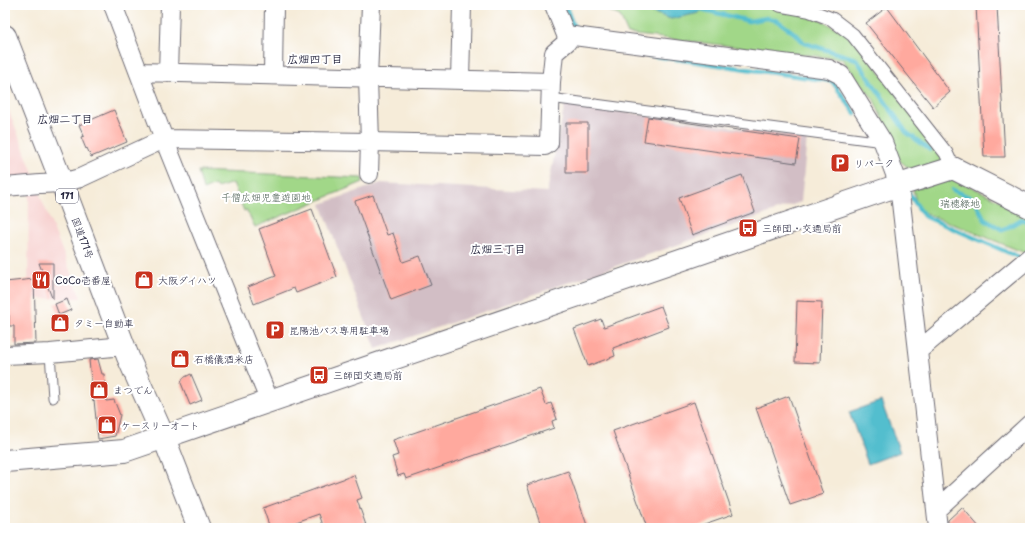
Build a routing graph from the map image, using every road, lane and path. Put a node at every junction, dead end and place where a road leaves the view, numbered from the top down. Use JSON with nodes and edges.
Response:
{"nodes":[{"id":1,"x":113,"y":5,"type":"edge"},
{"id":2,"x":170,"y":5,"type":"edge"},
{"id":3,"x":274,"y":5,"type":"edge"},
{"id":4,"x":371,"y":5,"type":"edge"},
{"id":5,"x":462,"y":5,"type":"edge"},
{"id":6,"x":554,"y":5,"type":"edge"},
{"id":7,"x":780,"y":5,"type":"edge"},
{"id":8,"x":566,"y":35,"type":"junction"},
{"id":9,"x":6,"y":45,"type":"edge"},
{"id":10,"x":139,"y":72,"type":"junction"},
{"id":11,"x":168,"y":73,"type":"junction"},
{"id":12,"x":273,"y":75,"type":"junction"},
{"id":13,"x":368,"y":78,"type":"junction"},
{"id":14,"x":460,"y":79,"type":"junction"},
{"id":15,"x":551,"y":90,"type":"junction"},
{"id":16,"x":164,"y":139,"type":"junction"},
{"id":17,"x":370,"y":142,"type":"junction"},
{"id":18,"x":883,"y":142,"type":"junction"},
{"id":19,"x":953,"y":168,"type":"junction"},
{"id":20,"x":368,"y":174,"type":"dead end"},
{"id":21,"x":62,"y":183,"type":"junction"},
{"id":22,"x":898,"y":185,"type":"junction"},
{"id":23,"x":5,"y":187,"type":"edge"},
{"id":24,"x":1030,"y":207,"type":"edge"},
{"id":25,"x":1028,"y":262,"type":"edge"},
{"id":26,"x":124,"y":346,"type":"junction"},
{"id":27,"x":918,"y":351,"type":"junction"},
{"id":28,"x":50,"y":353,"type":"junction"},
{"id":29,"x":5,"y":355,"type":"edge"},
{"id":30,"x":53,"y":398,"type":"dead end"},
{"id":31,"x":269,"y":400,"type":"junction"},
{"id":32,"x":1030,"y":424,"type":"edge"},
{"id":33,"x":164,"y":438,"type":"junction"},
{"id":34,"x":5,"y":461,"type":"edge"},
{"id":35,"x":937,"y":519,"type":"edge"},
{"id":36,"x":199,"y":528,"type":"edge"}],
"edges":[{"from":1,"to":10,"type":"street"},
{"from":2,"to":11,"type":"street"},
{"from":3,"to":12,"type":"street"},
{"from":4,"to":13,"type":"street"},
{"from":5,"to":14,"type":"street"},
{"from":6,"to":8,"type":"street"},
{"from":7,"to":19,"type":"street"},
{"from":8,"to":15,"type":"street"},
{"from":8,"to":18,"type":"street"},
{"from":9,"to":21,"type":"main road","name":"国道171号","number":"171"},
{"from":10,"to":11,"type":"street"},
{"from":10,"to":16,"type":"street"},
{"from":11,"to":12,"type":"street"},
{"from":12,"to":13,"type":"street"},
{"from":13,"to":14,"type":"street"},
{"from":13,"to":17,"type":"street"},
{"from":14,"to":15,"type":"street"},
{"from":15,"to":17,"type":"street"},
{"from":15,"to":18,"type":"lane"},
{"from":16,"to":17,"type":"street"},
{"from":16,"to":21,"type":"street"},
{"from":16,"to":31,"type":"street"},
{"from":17,"to":20,"type":"street"},
{"from":18,"to":22,"type":"street"},
{"from":19,"to":22,"type":"main road"},
{"from":19,"to":24,"type":"main road"},
{"from":21,"to":23,"type":"street"},
{"from":21,"to":26,"type":"main road","name":"国道171号","number":"171"},
{"from":22,"to":27,"type":"street"},
{"from":22,"to":31,"type":"main road"},
{"from":25,"to":27,"type":"street"},
{"from":26,"to":28,"type":"street"},
{"from":26,"to":33,"type":"main road","name":"国道171号","number":"171"},
{"from":27,"to":35,"type":"street"},
{"from":28,"to":29,"type":"street"},
{"from":28,"to":30,"type":"lane"},
{"from":31,"to":33,"type":"main road"},
{"from":32,"to":35,"type":"street"},
{"from":33,"to":34,"type":"main road"},
{"from":33,"to":36,"type":"main road","name":"国道171号","number":"171"}]}
